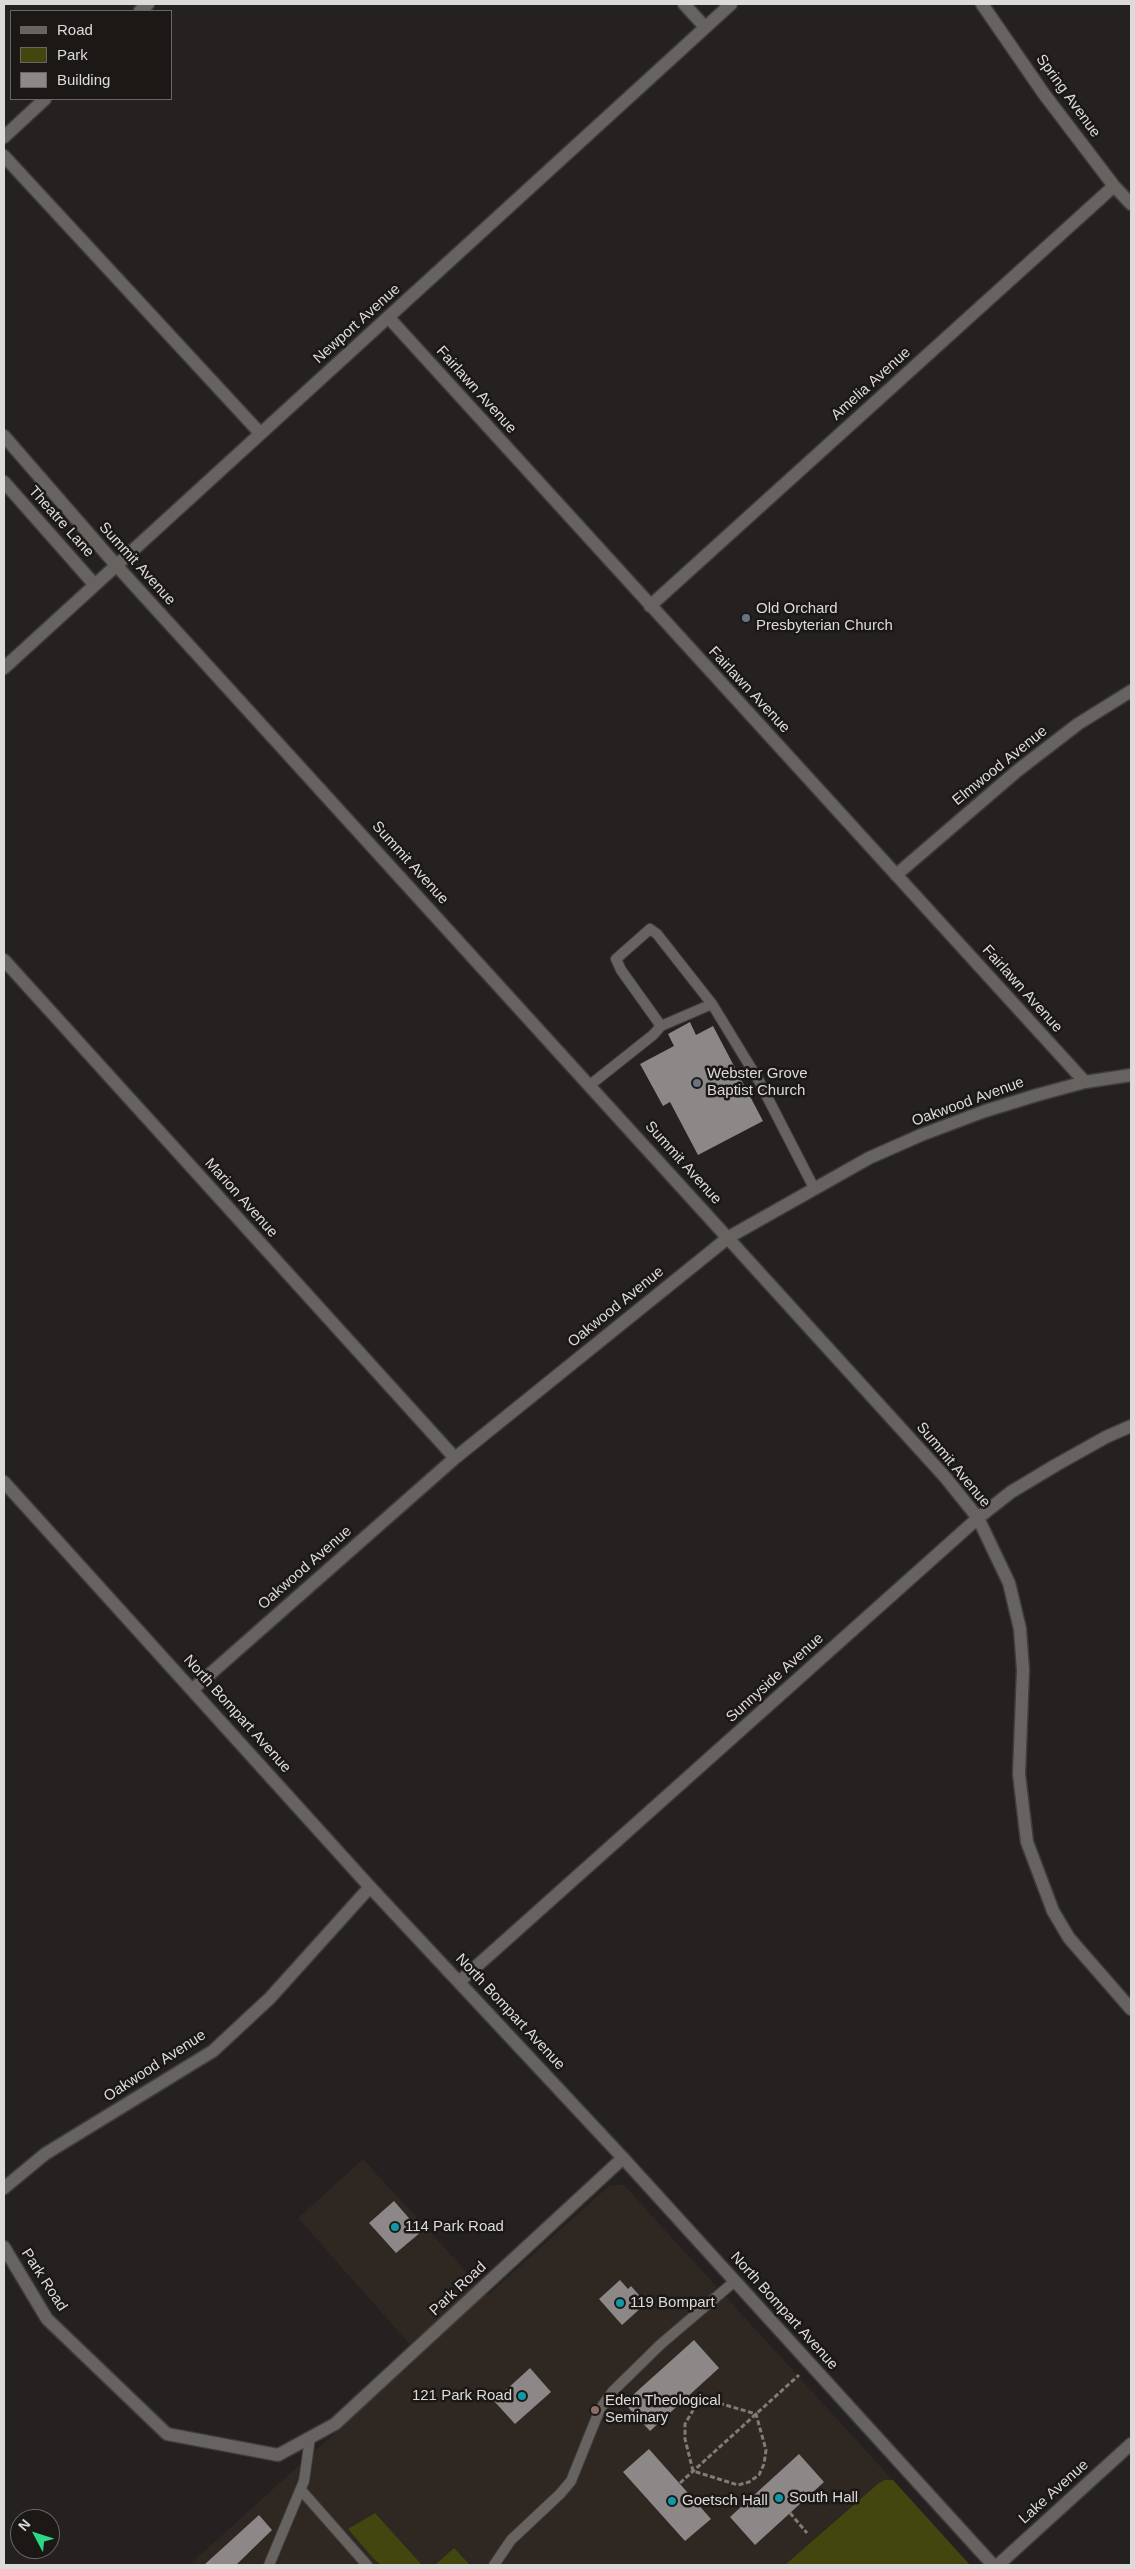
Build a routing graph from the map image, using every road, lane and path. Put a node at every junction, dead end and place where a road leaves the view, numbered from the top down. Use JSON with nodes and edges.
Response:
{"nodes":[{"id":1,"x":684,"y":4,"type":"edge"},
{"id":2,"x":731,"y":4,"type":"edge"},
{"id":3,"x":982,"y":4,"type":"edge"},
{"id":4,"x":705,"y":27,"type":"junction"},
{"id":5,"x":44,"y":100,"type":"edge"},
{"id":6,"x":4,"y":137,"type":"edge"},
{"id":7,"x":4,"y":156,"type":"edge"},
{"id":8,"x":1114,"y":186,"type":"junction"},
{"id":9,"x":1131,"y":204,"type":"edge"},
{"id":10,"x":389,"y":318,"type":"junction"},
{"id":11,"x":260,"y":433,"type":"junction"},
{"id":12,"x":4,"y":436,"type":"edge"},
{"id":13,"x":4,"y":482,"type":"edge"},
{"id":14,"x":116,"y":565,"type":"junction"},
{"id":15,"x":94,"y":584,"type":"junction"},
{"id":16,"x":650,"y":606,"type":"junction"},
{"id":17,"x":4,"y":668,"type":"edge"},
{"id":18,"x":1131,"y":691,"type":"edge"},
{"id":19,"x":896,"y":875,"type":"junction"},
{"id":20,"x":4,"y":960,"type":"edge"},
{"id":21,"x":712,"y":1004,"type":"junction"},
{"id":22,"x":661,"y":1026,"type":"junction"},
{"id":23,"x":1131,"y":1075,"type":"edge"},
{"id":24,"x":1085,"y":1082,"type":"junction"},
{"id":25,"x":590,"y":1085,"type":"junction"},
{"id":26,"x":814,"y":1188,"type":"junction"},
{"id":27,"x":729,"y":1238,"type":"junction"},
{"id":28,"x":1131,"y":1426,"type":"edge"},
{"id":29,"x":454,"y":1458,"type":"junction"},
{"id":30,"x":4,"y":1482,"type":"edge"},
{"id":31,"x":978,"y":1518,"type":"junction"},
{"id":32,"x":193,"y":1689,"type":"junction"},
{"id":33,"x":370,"y":1887,"type":"junction"},
{"id":34,"x":460,"y":1982,"type":"junction"},
{"id":35,"x":1131,"y":2009,"type":"edge"},
{"id":36,"x":623,"y":2158,"type":"junction"},
{"id":37,"x":4,"y":2188,"type":"edge"},
{"id":38,"x":4,"y":2247,"type":"edge"},
{"id":39,"x":735,"y":2280,"type":"junction"},
{"id":40,"x":811,"y":2365,"type":"junction"},
{"id":41,"x":687,"y":2398,"type":"dead end"},
{"id":42,"x":695,"y":2407,"type":"junction"},
{"id":43,"x":756,"y":2414,"type":"junction"},
{"id":44,"x":310,"y":2438,"type":"junction"},
{"id":45,"x":1131,"y":2444,"type":"edge"},
{"id":46,"x":693,"y":2470,"type":"junction"},
{"id":47,"x":680,"y":2483,"type":"dead end"},
{"id":48,"x":301,"y":2490,"type":"junction"},
{"id":49,"x":790,"y":2513,"type":"dead end"},
{"id":50,"x":808,"y":2533,"type":"dead end"},
{"id":51,"x":269,"y":2565,"type":"edge"},
{"id":52,"x":367,"y":2565,"type":"edge"},
{"id":53,"x":494,"y":2565,"type":"edge"},
{"id":54,"x":993,"y":2565,"type":"edge"},
{"id":55,"x":998,"y":2565,"type":"edge"}],
"edges":[{"from":1,"to":4,"type":"street"},
{"from":2,"to":4,"type":"street","name":"Newport Avenue"},
{"from":3,"to":8,"type":"street","name":"Spring Avenue"},
{"from":4,"to":10,"type":"street","name":"Newport Avenue"},
{"from":5,"to":6,"type":"street"},
{"from":7,"to":11,"type":"street"},
{"from":8,"to":9,"type":"street","name":"Spring Avenue"},
{"from":8,"to":16,"type":"street","name":"Amelia Avenue"},
{"from":10,"to":11,"type":"street","name":"Newport Avenue"},
{"from":10,"to":16,"type":"street","name":"Fairlawn Avenue"},
{"from":11,"to":14,"type":"street","name":"Newport Avenue"},
{"from":12,"to":14,"type":"street","name":"Summit Avenue"},
{"from":13,"to":15,"type":"street","name":"Theatre Lane"},
{"from":14,"to":15,"type":"street","name":"Newport Avenue"},
{"from":14,"to":25,"type":"street","name":"Summit Avenue"},
{"from":15,"to":17,"type":"street","name":"Newport Avenue"},
{"from":16,"to":19,"type":"street","name":"Fairlawn Avenue"},
{"from":18,"to":19,"type":"street","name":"Elmwood Avenue"},
{"from":19,"to":24,"type":"street","name":"Fairlawn Avenue"},
{"from":20,"to":29,"type":"street","name":"Marion Avenue"},
{"from":21,"to":22,"type":"lane"},
{"from":21,"to":22,"type":"lane"},
{"from":21,"to":26,"type":"lane"},
{"from":22,"to":25,"type":"lane"},
{"from":23,"to":24,"type":"street","name":"Oakwood Avenue"},
{"from":24,"to":26,"type":"street","name":"Oakwood Avenue"},
{"from":25,"to":27,"type":"street","name":"Summit Avenue"},
{"from":26,"to":27,"type":"street","name":"Oakwood Avenue"},
{"from":27,"to":29,"type":"street","name":"Oakwood Avenue"},
{"from":27,"to":31,"type":"street","name":"Summit Avenue"},
{"from":28,"to":31,"type":"street","name":"Sunnyside Avenue"},
{"from":29,"to":32,"type":"street","name":"Oakwood Avenue"},
{"from":30,"to":32,"type":"street","name":"North Bompart Avenue"},
{"from":31,"to":34,"type":"street","name":"Sunnyside Avenue"},
{"from":31,"to":35,"type":"street","name":"Summit Avenue"},
{"from":32,"to":33,"type":"street","name":"North Bompart Avenue"},
{"from":33,"to":34,"type":"street","name":"North Bompart Avenue"},
{"from":33,"to":37,"type":"street","name":"Oakwood Avenue"},
{"from":34,"to":36,"type":"street","name":"North Bompart Avenue"},
{"from":36,"to":39,"type":"street","name":"North Bompart Avenue"},
{"from":36,"to":44,"type":"street","name":"Park Road"},
{"from":38,"to":44,"type":"street","name":"Park Road"},
{"from":39,"to":40,"type":"street","name":"North Bompart Avenue"},
{"from":39,"to":53,"type":"lane"},
{"from":40,"to":43,"type":"path"},
{"from":40,"to":54,"type":"street","name":"North Bompart Avenue"},
{"from":41,"to":42,"type":"path"},
{"from":42,"to":43,"type":"path"},
{"from":42,"to":46,"type":"path"},
{"from":43,"to":46,"type":"path"},
{"from":43,"to":46,"type":"path"},
{"from":44,"to":48,"type":"lane"},
{"from":45,"to":55,"type":"street","name":"Lake Avenue"},
{"from":46,"to":47,"type":"path"},
{"from":48,"to":51,"type":"lane"},
{"from":48,"to":52,"type":"lane"},
{"from":49,"to":50,"type":"path"}]}
